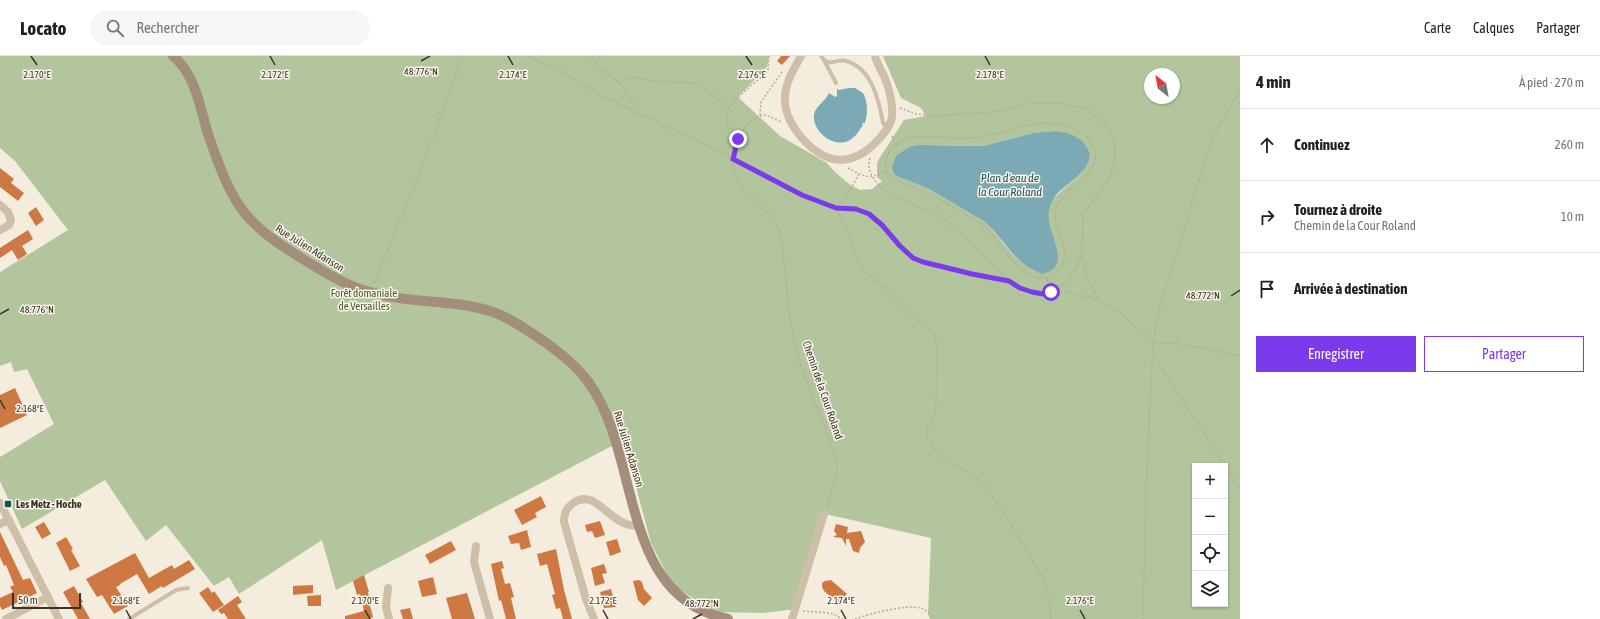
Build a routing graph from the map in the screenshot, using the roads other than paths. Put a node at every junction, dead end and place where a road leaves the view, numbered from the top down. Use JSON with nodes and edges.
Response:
{"nodes":[{"id":1,"x":173,"y":56,"type":"edge"},
{"id":2,"x":801,"y":56,"type":"edge"},
{"id":3,"x":821,"y":56,"type":"edge"},
{"id":4,"x":874,"y":57,"type":"edge"},
{"id":5,"x":824,"y":60,"type":"junction"},
{"id":6,"x":836,"y":83,"type":"dead end"},
{"id":7,"x":889,"y":131,"type":"junction"},
{"id":8,"x":0,"y":205,"type":"edge"},
{"id":9,"x":0,"y":230,"type":"edge"},
{"id":10,"x":0,"y":503,"type":"edge"},
{"id":11,"x":824,"y":514,"type":"road end"},
{"id":12,"x":9,"y":520,"type":"junction"},
{"id":13,"x":0,"y":524,"type":"edge"},
{"id":14,"x":639,"y":525,"type":"junction"},
{"id":15,"x":476,"y":546,"type":"dead end"},
{"id":16,"x":188,"y":588,"type":"dead end"},
{"id":17,"x":388,"y":588,"type":"dead end"},
{"id":18,"x":48,"y":597,"type":"junction"},
{"id":19,"x":793,"y":615,"type":"edge"},
{"id":20,"x":6,"y":619,"type":"edge"},
{"id":21,"x":59,"y":619,"type":"edge"},
{"id":22,"x":129,"y":619,"type":"edge"},
{"id":23,"x":389,"y":619,"type":"edge"},
{"id":24,"x":490,"y":619,"type":"edge"},
{"id":25,"x":594,"y":619,"type":"edge"},
{"id":26,"x":728,"y":619,"type":"edge"}],
"edges":[{"from":1,"to":14,"type":"main road","name":"Rue Julien Adanson"},
{"from":2,"to":7,"type":"street"},
{"from":3,"to":5,"type":"lane"},
{"from":4,"to":7,"type":"street"},
{"from":5,"to":6,"type":"lane"},
{"from":5,"to":7,"type":"lane"},
{"from":8,"to":9,"type":"street"},
{"from":10,"to":12,"type":"street"},
{"from":11,"to":19,"type":"street"},
{"from":12,"to":13,"type":"street"},
{"from":12,"to":18,"type":"street"},
{"from":14,"to":25,"type":"street"},
{"from":14,"to":26,"type":"main road","name":"Rue Julien Adanson"},
{"from":15,"to":24,"type":"street"},
{"from":16,"to":22,"type":"lane"},
{"from":17,"to":23,"type":"street"},
{"from":18,"to":20,"type":"street"},
{"from":18,"to":21,"type":"street"}]}
